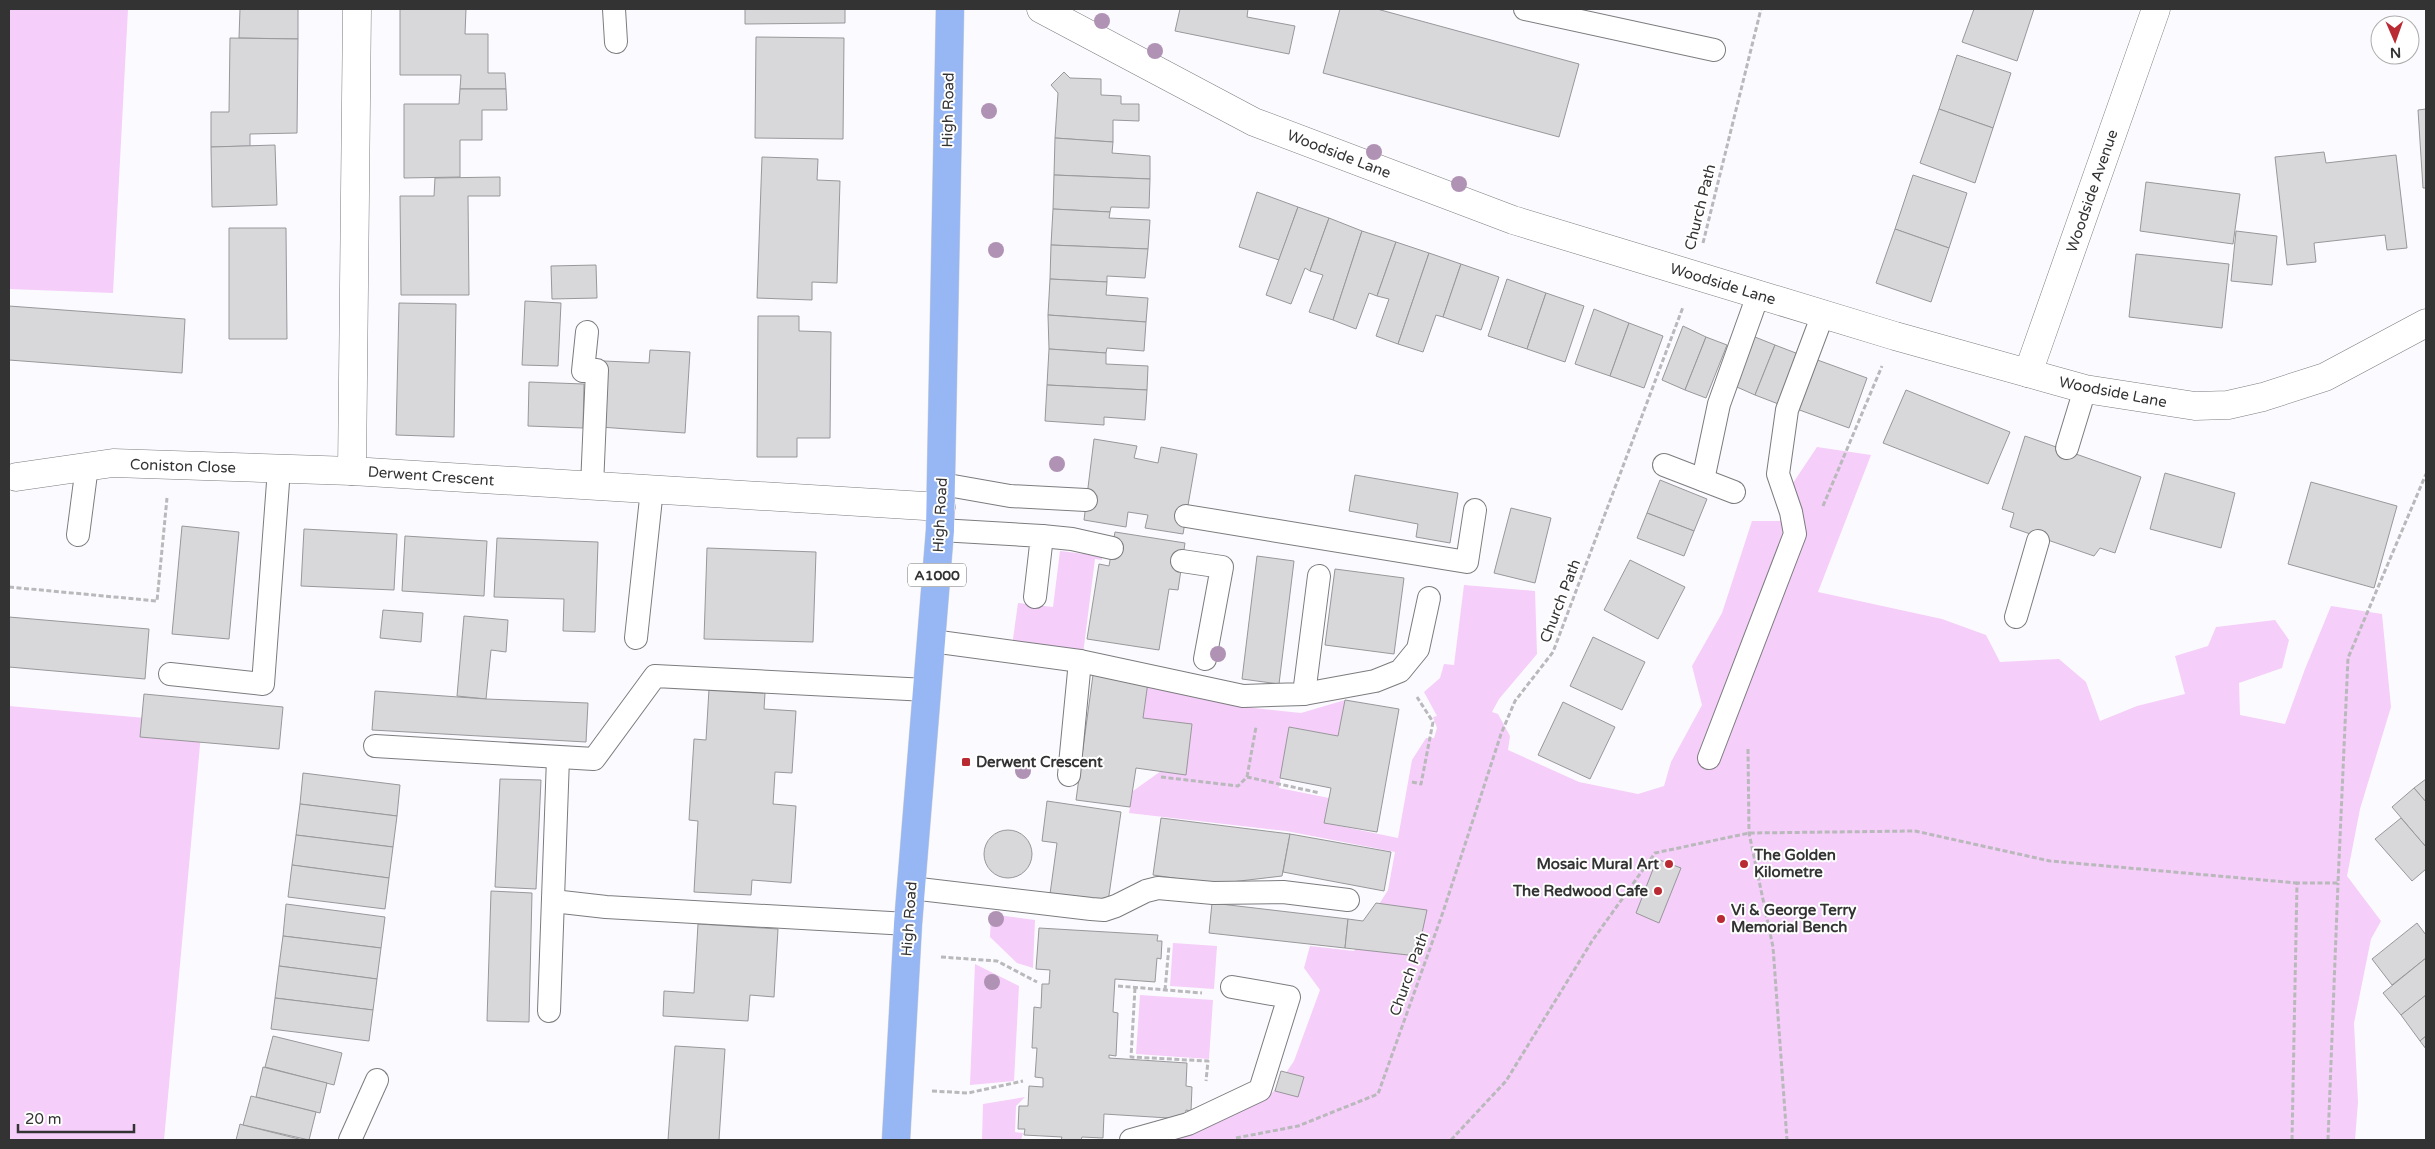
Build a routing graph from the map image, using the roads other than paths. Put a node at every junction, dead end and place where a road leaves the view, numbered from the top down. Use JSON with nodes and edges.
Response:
{"nodes":[{"id":1,"x":357,"y":9,"type":"edge"},
{"id":2,"x":614,"y":9,"type":"edge"},
{"id":3,"x":950,"y":9,"type":"edge"},
{"id":4,"x":1041,"y":9,"type":"edge"},
{"id":5,"x":1525,"y":9,"type":"edge"},
{"id":6,"x":2156,"y":9,"type":"edge"},
{"id":7,"x":616,"y":42,"type":"dead end"},
{"id":8,"x":1714,"y":50,"type":"dead end"},
{"id":9,"x":1758,"y":295,"type":"junction"},
{"id":10,"x":1823,"y":314,"type":"junction"},
{"id":11,"x":2426,"y":323,"type":"edge"},
{"id":12,"x":587,"y":332,"type":"dead end"},
{"id":13,"x":2028,"y":373,"type":"junction"},
{"id":14,"x":2085,"y":389,"type":"junction"},
{"id":15,"x":2067,"y":448,"type":"dead end"},
{"id":16,"x":1664,"y":465,"type":"dead end"},
{"id":17,"x":87,"y":466,"type":"junction"},
{"id":18,"x":279,"y":469,"type":"junction"},
{"id":19,"x":352,"y":471,"type":"junction"},
{"id":20,"x":16,"y":477,"type":"dead end"},
{"id":21,"x":1703,"y":480,"type":"junction"},
{"id":22,"x":592,"y":486,"type":"junction"},
{"id":23,"x":652,"y":489,"type":"junction"},
{"id":24,"x":1734,"y":492,"type":"dead end"},
{"id":25,"x":1086,"y":500,"type":"dead end"},
{"id":26,"x":941,"y":507,"type":"junction"},
{"id":27,"x":1475,"y":510,"type":"dead end"},
{"id":28,"x":1186,"y":516,"type":"dead end"},
{"id":29,"x":78,"y":535,"type":"dead end"},
{"id":30,"x":1042,"y":536,"type":"junction"},
{"id":31,"x":2038,"y":541,"type":"dead end"},
{"id":32,"x":1112,"y":548,"type":"dead end"},
{"id":33,"x":1182,"y":561,"type":"dead end"},
{"id":34,"x":1319,"y":576,"type":"dead end"},
{"id":35,"x":1035,"y":597,"type":"dead end"},
{"id":36,"x":1429,"y":598,"type":"dead end"},
{"id":37,"x":2016,"y":617,"type":"dead end"},
{"id":38,"x":636,"y":638,"type":"dead end"},
{"id":39,"x":932,"y":641,"type":"junction"},
{"id":40,"x":1205,"y":659,"type":"dead end"},
{"id":41,"x":1080,"y":661,"type":"junction"},
{"id":42,"x":170,"y":674,"type":"dead end"},
{"id":43,"x":927,"y":690,"type":"junction"},
{"id":44,"x":1304,"y":694,"type":"junction"},
{"id":45,"x":375,"y":746,"type":"dead end"},
{"id":46,"x":558,"y":758,"type":"junction"},
{"id":47,"x":1709,"y":758,"type":"dead end"},
{"id":48,"x":1069,"y":775,"type":"dead end"},
{"id":49,"x":911,"y":888,"type":"junction"},
{"id":50,"x":1348,"y":900,"type":"dead end"},
{"id":51,"x":553,"y":901,"type":"junction"},
{"id":52,"x":908,"y":924,"type":"junction"},
{"id":53,"x":1232,"y":987,"type":"dead end"},
{"id":54,"x":549,"y":1011,"type":"dead end"},
{"id":55,"x":377,"y":1080,"type":"dead end"},
{"id":56,"x":350,"y":1140,"type":"edge"},
{"id":57,"x":896,"y":1140,"type":"edge"},
{"id":58,"x":1131,"y":1140,"type":"edge"}],
"edges":[{"from":1,"to":19,"type":"street","name":"Derwent Crescent"},
{"from":2,"to":7,"type":"lane"},
{"from":3,"to":26,"type":"main road","name":"High Road","number":"A1000"},
{"from":4,"to":9,"type":"street","name":"Woodside Lane"},
{"from":5,"to":8,"type":"lane"},
{"from":6,"to":13,"type":"street","name":"Woodside Avenue"},
{"from":9,"to":10,"type":"street","name":"Woodside Lane"},
{"from":9,"to":21,"type":"lane"},
{"from":10,"to":13,"type":"street","name":"Woodside Lane"},
{"from":10,"to":47,"type":"lane"},
{"from":11,"to":14,"type":"street","name":"Woodside Lane"},
{"from":12,"to":22,"type":"lane"},
{"from":13,"to":14,"type":"street","name":"Woodside Lane"},
{"from":14,"to":15,"type":"lane"},
{"from":16,"to":21,"type":"lane"},
{"from":17,"to":18,"type":"street","name":"Coniston Close"},
{"from":17,"to":20,"type":"street","name":"Coniston Close"},
{"from":17,"to":29,"type":"lane"},
{"from":18,"to":19,"type":"street","name":"Coniston Close"},
{"from":18,"to":42,"type":"lane"},
{"from":19,"to":22,"type":"street","name":"Derwent Crescent"},
{"from":21,"to":24,"type":"lane"},
{"from":22,"to":23,"type":"street","name":"Derwent Crescent"},
{"from":23,"to":26,"type":"street","name":"Derwent Crescent"},
{"from":23,"to":38,"type":"lane"},
{"from":25,"to":26,"type":"lane"},
{"from":26,"to":30,"type":"lane"},
{"from":26,"to":39,"type":"main road","name":"High Road","number":"A1000"},
{"from":27,"to":28,"type":"lane"},
{"from":30,"to":32,"type":"lane"},
{"from":30,"to":35,"type":"lane"},
{"from":31,"to":37,"type":"lane"},
{"from":33,"to":40,"type":"lane"},
{"from":34,"to":44,"type":"lane"},
{"from":36,"to":44,"type":"lane"},
{"from":39,"to":41,"type":"lane"},
{"from":39,"to":43,"type":"main road","name":"High Road","number":"A1000"},
{"from":41,"to":44,"type":"lane"},
{"from":41,"to":48,"type":"lane"},
{"from":43,"to":46,"type":"lane"},
{"from":43,"to":49,"type":"main road","name":"High Road","number":"A1000"},
{"from":45,"to":46,"type":"lane"},
{"from":46,"to":51,"type":"lane"},
{"from":49,"to":50,"type":"lane"},
{"from":49,"to":52,"type":"main road","name":"High Road","number":"A1000"},
{"from":51,"to":52,"type":"lane"},
{"from":51,"to":54,"type":"lane"},
{"from":52,"to":57,"type":"main road","name":"High Road","number":"A1000"},
{"from":53,"to":58,"type":"lane"},
{"from":55,"to":56,"type":"lane"}]}
